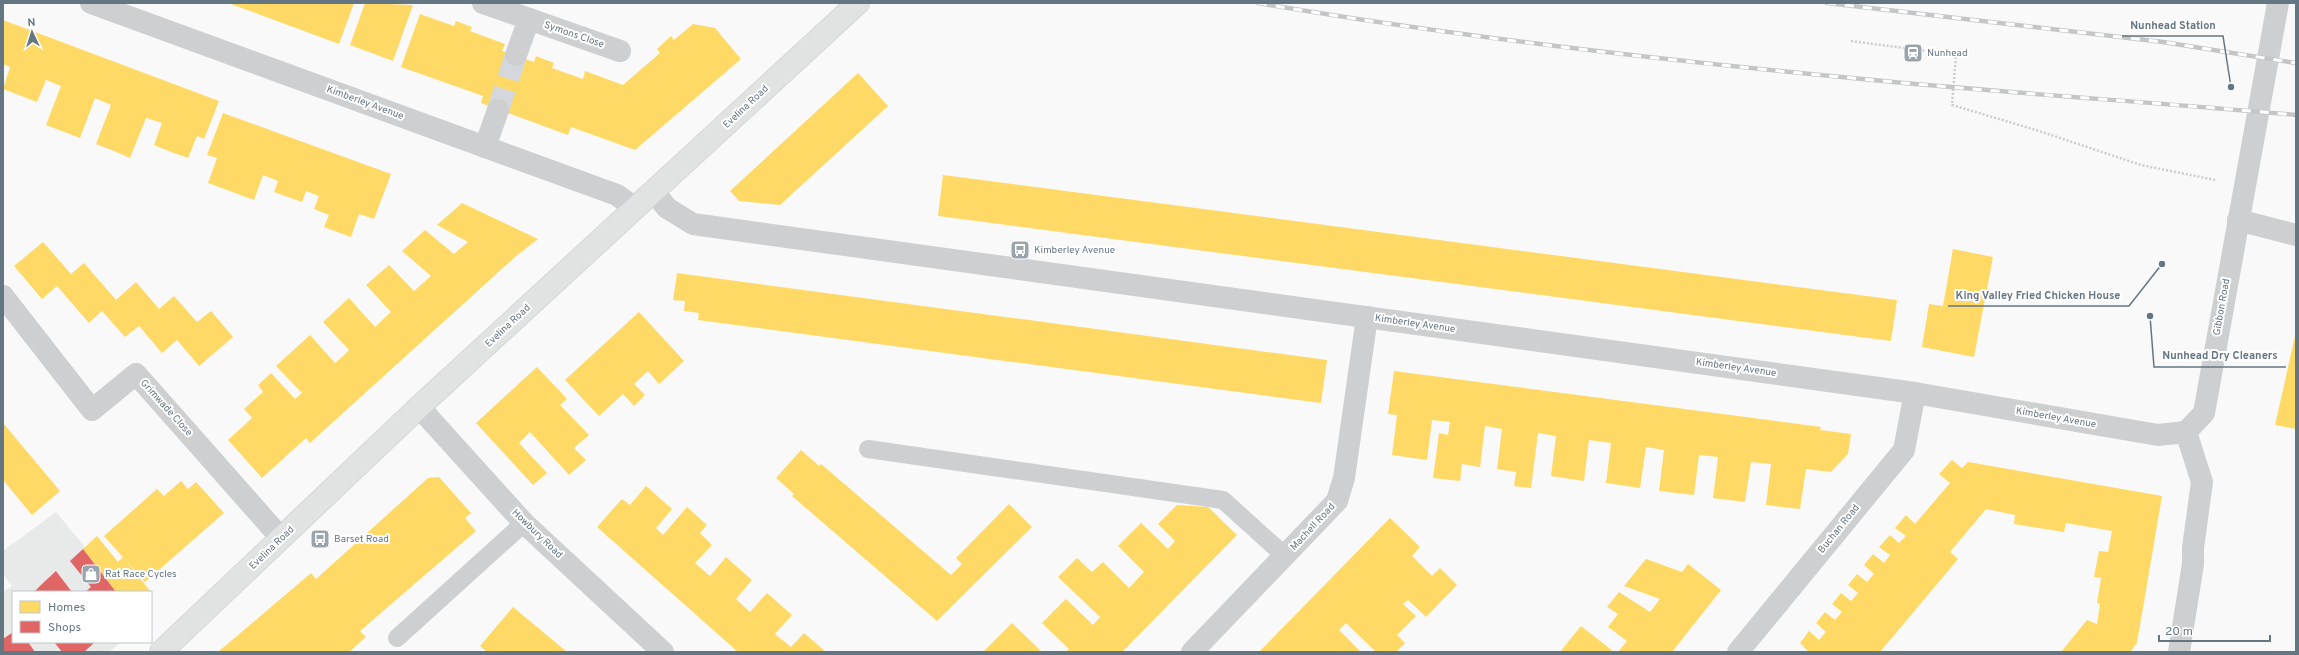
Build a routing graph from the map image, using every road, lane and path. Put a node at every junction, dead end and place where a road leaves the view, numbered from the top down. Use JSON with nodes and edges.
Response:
{"nodes":[{"id":1,"x":92,"y":3,"type":"edge"},
{"id":2,"x":483,"y":3,"type":"edge"},
{"id":3,"x":858,"y":3,"type":"edge"},
{"id":4,"x":2278,"y":3,"type":"edge"},
{"id":5,"x":529,"y":19,"type":"junction"},
{"id":6,"x":1851,"y":42,"type":"dead end"},
{"id":7,"x":620,"y":51,"type":"dead end"},
{"id":8,"x":516,"y":55,"type":"tunnel mouth"},
{"id":9,"x":498,"y":110,"type":"tunnel mouth"},
{"id":10,"x":485,"y":147,"type":"junction"},
{"id":11,"x":2220,"y":181,"type":"dead end"},
{"id":12,"x":654,"y":192,"type":"junction"},
{"id":13,"x":636,"y":208,"type":"junction"},
{"id":14,"x":2238,"y":220,"type":"junction"},
{"id":15,"x":2296,"y":235,"type":"edge"},
{"id":16,"x":3,"y":296,"type":"edge"},
{"id":17,"x":1367,"y":317,"type":"junction"},
{"id":18,"x":1915,"y":393,"type":"junction"},
{"id":19,"x":419,"y":407,"type":"junction"},
{"id":20,"x":2186,"y":432,"type":"junction"},
{"id":21,"x":868,"y":449,"type":"dead end"},
{"id":22,"x":524,"y":523,"type":"junction"},
{"id":23,"x":281,"y":538,"type":"junction"},
{"id":24,"x":1285,"y":556,"type":"junction"},
{"id":25,"x":397,"y":638,"type":"dead end"},
{"id":26,"x":161,"y":652,"type":"edge"},
{"id":27,"x":663,"y":652,"type":"edge"},
{"id":28,"x":1192,"y":652,"type":"edge"},
{"id":29,"x":1738,"y":652,"type":"edge"},
{"id":30,"x":2179,"y":652,"type":"edge"}],
"edges":[{"from":1,"to":10,"type":"street","name":"Kimberley Avenue"},
{"from":2,"to":5,"type":"street","name":"Symons Close"},
{"from":3,"to":12,"type":"main road","name":"Evelina Road"},
{"from":4,"to":14,"type":"street","name":"Gibbon Road"},
{"from":5,"to":7,"type":"street","name":"Symons Close"},
{"from":5,"to":8,"type":"street"},
{"from":6,"to":11,"type":"path"},
{"from":9,"to":10,"type":"street"},
{"from":10,"to":13,"type":"street","name":"Kimberley Avenue"},
{"from":12,"to":13,"type":"main road","name":"Evelina Road"},
{"from":12,"to":17,"type":"street","name":"Kimberley Avenue"},
{"from":13,"to":19,"type":"main road","name":"Evelina Road"},
{"from":14,"to":15,"type":"street"},
{"from":14,"to":20,"type":"street","name":"Gibbon Road"},
{"from":16,"to":23,"type":"street","name":"Grimwade Close"},
{"from":17,"to":18,"type":"street","name":"Kimberley Avenue"},
{"from":17,"to":24,"type":"street","name":"Machell Road"},
{"from":18,"to":20,"type":"street","name":"Kimberley Avenue"},
{"from":18,"to":29,"type":"street","name":"Buchan Road"},
{"from":19,"to":22,"type":"street","name":"Howbury Road"},
{"from":19,"to":23,"type":"main road","name":"Evelina Road"},
{"from":20,"to":30,"type":"street"},
{"from":21,"to":24,"type":"lane"},
{"from":22,"to":25,"type":"lane"},
{"from":22,"to":27,"type":"street","name":"Howbury Road"},
{"from":23,"to":26,"type":"main road","name":"Evelina Road"},
{"from":24,"to":28,"type":"street","name":"Machell Road"}]}
